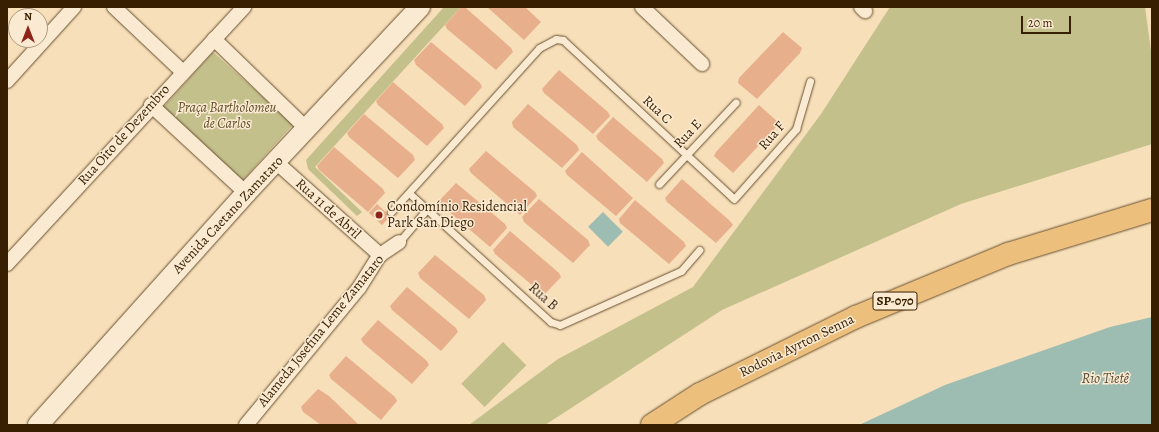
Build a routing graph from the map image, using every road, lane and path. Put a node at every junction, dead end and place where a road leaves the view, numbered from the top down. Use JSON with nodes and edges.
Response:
{"nodes":[{"id":1,"x":74,"y":7,"type":"edge"},
{"id":2,"x":114,"y":7,"type":"edge"},
{"id":3,"x":244,"y":7,"type":"edge"},
{"id":4,"x":420,"y":7,"type":"edge"},
{"id":5,"x":642,"y":7,"type":"edge"},
{"id":6,"x":214,"y":39,"type":"junction"},
{"id":7,"x":702,"y":64,"type":"dead end"},
{"id":8,"x":182,"y":71,"type":"junction"},
{"id":9,"x":810,"y":80,"type":"dead end"},
{"id":10,"x":7,"y":81,"type":"edge"},
{"id":11,"x":736,"y":102,"type":"dead end"},
{"id":12,"x":151,"y":105,"type":"junction"},
{"id":13,"x":307,"y":129,"type":"junction"},
{"id":14,"x":686,"y":155,"type":"junction"},
{"id":15,"x":276,"y":162,"type":"junction"},
{"id":16,"x":659,"y":184,"type":"dead end"},
{"id":17,"x":246,"y":193,"type":"junction"},
{"id":18,"x":409,"y":193,"type":"junction"},
{"id":19,"x":734,"y":199,"type":"joint"},
{"id":20,"x":426,"y":209,"type":"junction"},
{"id":21,"x":1152,"y":210,"type":"edge"},
{"id":22,"x":391,"y":212,"type":"dead end"},
{"id":23,"x":399,"y":242,"type":"joint"},
{"id":24,"x":698,"y":250,"type":"dead end"},
{"id":25,"x":380,"y":255,"type":"junction"},
{"id":26,"x":7,"y":264,"type":"edge"},
{"id":27,"x":38,"y":425,"type":"edge"},
{"id":28,"x":246,"y":425,"type":"edge"},
{"id":29,"x":652,"y":425,"type":"edge"}],
"edges":[{"from":1,"to":10,"type":"street"},
{"from":2,"to":8,"type":"street"},
{"from":3,"to":6,"type":"street","name":"Rua Oito de Dezembro"},
{"from":4,"to":13,"type":"main road","name":"Avenida Caetano Zamataro"},
{"from":5,"to":7,"type":"street"},
{"from":6,"to":8,"type":"street","name":"Rua Oito de Dezembro"},
{"from":6,"to":13,"type":"street"},
{"from":8,"to":12,"type":"street","name":"Rua Oito de Dezembro"},
{"from":9,"to":19,"type":"lane","name":"Rua F"},
{"from":11,"to":14,"type":"lane","name":"Rua E"},
{"from":12,"to":17,"type":"street"},
{"from":12,"to":26,"type":"street","name":"Rua Oito de Dezembro"},
{"from":13,"to":15,"type":"main road","name":"Avenida Caetano Zamataro"},
{"from":14,"to":16,"type":"lane","name":"Rua E"},
{"from":14,"to":18,"type":"lane","name":"Rua C"},
{"from":14,"to":19,"type":"lane","name":"Rua C"},
{"from":15,"to":17,"type":"main road","name":"Avenida Caetano Zamataro"},
{"from":15,"to":25,"type":"street","name":"Rua 11 de Abril"},
{"from":17,"to":27,"type":"main road","name":"Avenida Caetano Zamataro"},
{"from":18,"to":20,"type":"lane","name":"Rua B"},
{"from":18,"to":22,"type":"lane"},
{"from":20,"to":23,"type":"lane"},
{"from":20,"to":24,"type":"lane","name":"Rua B"},
{"from":21,"to":29,"type":"highway","name":"Rodovia Ayrton Senna","number":"SP-070"},
{"from":23,"to":25,"type":"street","name":"Alameda Josefina Leme Zamataro"},
{"from":25,"to":28,"type":"street","name":"Alameda Josefina Leme Zamataro"}]}
